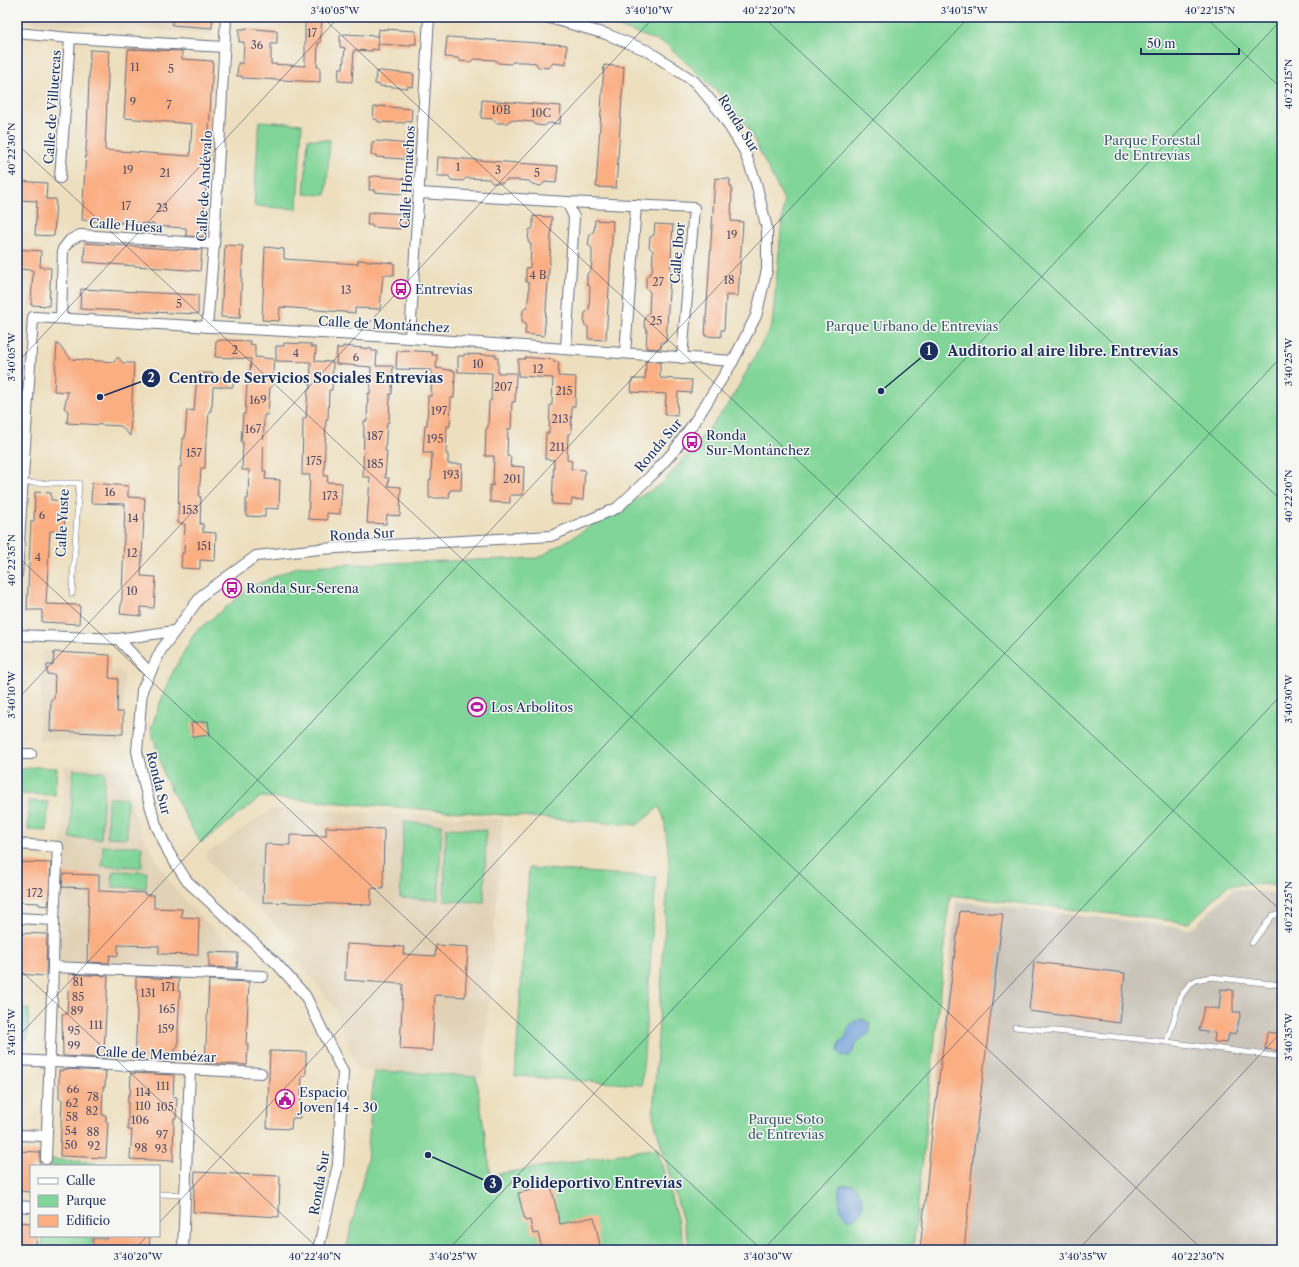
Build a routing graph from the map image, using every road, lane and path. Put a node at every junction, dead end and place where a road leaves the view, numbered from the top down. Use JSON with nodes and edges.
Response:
{"nodes":[{"id":1,"x":226,"y":17,"type":"edge"},
{"id":2,"x":429,"y":17,"type":"edge"},
{"id":3,"x":546,"y":17,"type":"edge"},
{"id":4,"x":17,"y":33,"type":"edge"},
{"id":5,"x":70,"y":38,"type":"junction"},
{"id":6,"x":224,"y":47,"type":"junction"},
{"id":7,"x":60,"y":178,"type":"dead end"},
{"id":8,"x":419,"y":193,"type":"junction"},
{"id":9,"x":567,"y":202,"type":"junction"},
{"id":10,"x":636,"y":205,"type":"junction"},
{"id":11,"x":214,"y":244,"type":"junction"},
{"id":12,"x":61,"y":318,"type":"junction"},
{"id":13,"x":207,"y":327,"type":"junction"},
{"id":14,"x":410,"y":338,"type":"junction"},
{"id":15,"x":566,"y":349,"type":"junction"},
{"id":16,"x":625,"y":353,"type":"junction"},
{"id":17,"x":682,"y":358,"type":"junction"},
{"id":18,"x":733,"y":361,"type":"junction"},
{"id":19,"x":20,"y":483,"type":"edge"},
{"id":20,"x":17,"y":574,"type":"edge"},
{"id":21,"x":72,"y":594,"type":"dead end"},
{"id":22,"x":174,"y":631,"type":"junction"},
{"id":23,"x":17,"y":635,"type":"edge"},
{"id":24,"x":118,"y":639,"type":"junction"},
{"id":25,"x":150,"y":673,"type":"junction"},
{"id":26,"x":17,"y":754,"type":"edge"},
{"id":27,"x":31,"y":754,"type":"dead end"},
{"id":28,"x":17,"y":844,"type":"edge"},
{"id":29,"x":1282,"y":915,"type":"edge"},
{"id":30,"x":17,"y":918,"type":"edge"},
{"id":31,"x":54,"y":920,"type":"junction"},
{"id":32,"x":1252,"y":942,"type":"dead end"},
{"id":33,"x":53,"y":967,"type":"junction"},
{"id":34,"x":263,"y":976,"type":"dead end"},
{"id":35,"x":1282,"y":985,"type":"edge"},
{"id":36,"x":1015,"y":1027,"type":"dead end"},
{"id":37,"x":1167,"y":1042,"type":"junction"},
{"id":38,"x":1282,"y":1057,"type":"edge"},
{"id":39,"x":17,"y":1060,"type":"edge"},
{"id":40,"x":49,"y":1062,"type":"junction"},
{"id":41,"x":190,"y":1069,"type":"junction"},
{"id":42,"x":261,"y":1073,"type":"dead end"},
{"id":43,"x":17,"y":1135,"type":"edge"},
{"id":44,"x":46,"y":1136,"type":"junction"},
{"id":45,"x":46,"y":1159,"type":"dead end"},
{"id":46,"x":160,"y":1194,"type":"edge"},
{"id":47,"x":185,"y":1195,"type":"junction"},
{"id":48,"x":17,"y":1206,"type":"edge"},
{"id":49,"x":30,"y":1206,"type":"edge"},
{"id":50,"x":183,"y":1250,"type":"edge"},
{"id":51,"x":318,"y":1250,"type":"edge"}],
"edges":[{"from":1,"to":6,"type":"street","name":"Calle de Andévalo"},
{"from":2,"to":8,"type":"street","name":"Calle Hornachos"},
{"from":3,"to":18,"type":"street","name":"Ronda Sur"},
{"from":4,"to":5,"type":"street","name":"Calle de Villuercas"},
{"from":5,"to":6,"type":"street","name":"Calle de Villuercas"},
{"from":5,"to":7,"type":"street","name":"Calle de Villuercas"},
{"from":6,"to":11,"type":"street","name":"Calle de Andévalo"},
{"from":8,"to":9,"type":"street","name":"Calle Ibor"},
{"from":8,"to":14,"type":"street","name":"Calle Hornachos"},
{"from":9,"to":10,"type":"street","name":"Calle Ibor"},
{"from":9,"to":15,"type":"street"},
{"from":10,"to":16,"type":"street"},
{"from":10,"to":17,"type":"street","name":"Calle Ibor"},
{"from":11,"to":12,"type":"street","name":"Calle Huesa"},
{"from":11,"to":13,"type":"street","name":"Calle de Andévalo"},
{"from":12,"to":13,"type":"street","name":"Calle de Montánchez"},
{"from":12,"to":19,"type":"street","name":"Calle de Montánchez"},
{"from":13,"to":14,"type":"street","name":"Calle de Montánchez"},
{"from":14,"to":15,"type":"street","name":"Calle de Montánchez"},
{"from":15,"to":16,"type":"street","name":"Calle de Montánchez"},
{"from":16,"to":17,"type":"street","name":"Calle de Montánchez"},
{"from":17,"to":18,"type":"street","name":"Calle de Montánchez"},
{"from":18,"to":22,"type":"street","name":"Ronda Sur"},
{"from":19,"to":20,"type":"street"},
{"from":19,"to":21,"type":"lane","name":"Calle Yuste"},
{"from":22,"to":24,"type":"street"},
{"from":22,"to":25,"type":"street","name":"Ronda Sur"},
{"from":23,"to":24,"type":"street"},
{"from":24,"to":25,"type":"street"},
{"from":25,"to":51,"type":"street","name":"Ronda Sur"},
{"from":26,"to":27,"type":"street"},
{"from":28,"to":31,"type":"street"},
{"from":29,"to":32,"type":"lane"},
{"from":30,"to":31,"type":"street"},
{"from":31,"to":33,"type":"street"},
{"from":33,"to":34,"type":"street"},
{"from":33,"to":40,"type":"street"},
{"from":35,"to":37,"type":"lane"},
{"from":36,"to":37,"type":"lane"},
{"from":37,"to":38,"type":"lane"},
{"from":39,"to":40,"type":"street","name":"Calle de Membézar"},
{"from":40,"to":41,"type":"street","name":"Calle de Membézar"},
{"from":40,"to":44,"type":"street"},
{"from":41,"to":42,"type":"street","name":"Calle de Membézar"},
{"from":41,"to":47,"type":"street"},
{"from":43,"to":44,"type":"street"},
{"from":44,"to":45,"type":"street"},
{"from":46,"to":47,"type":"lane"},
{"from":47,"to":50,"type":"street"},
{"from":48,"to":49,"type":"street"}]}
